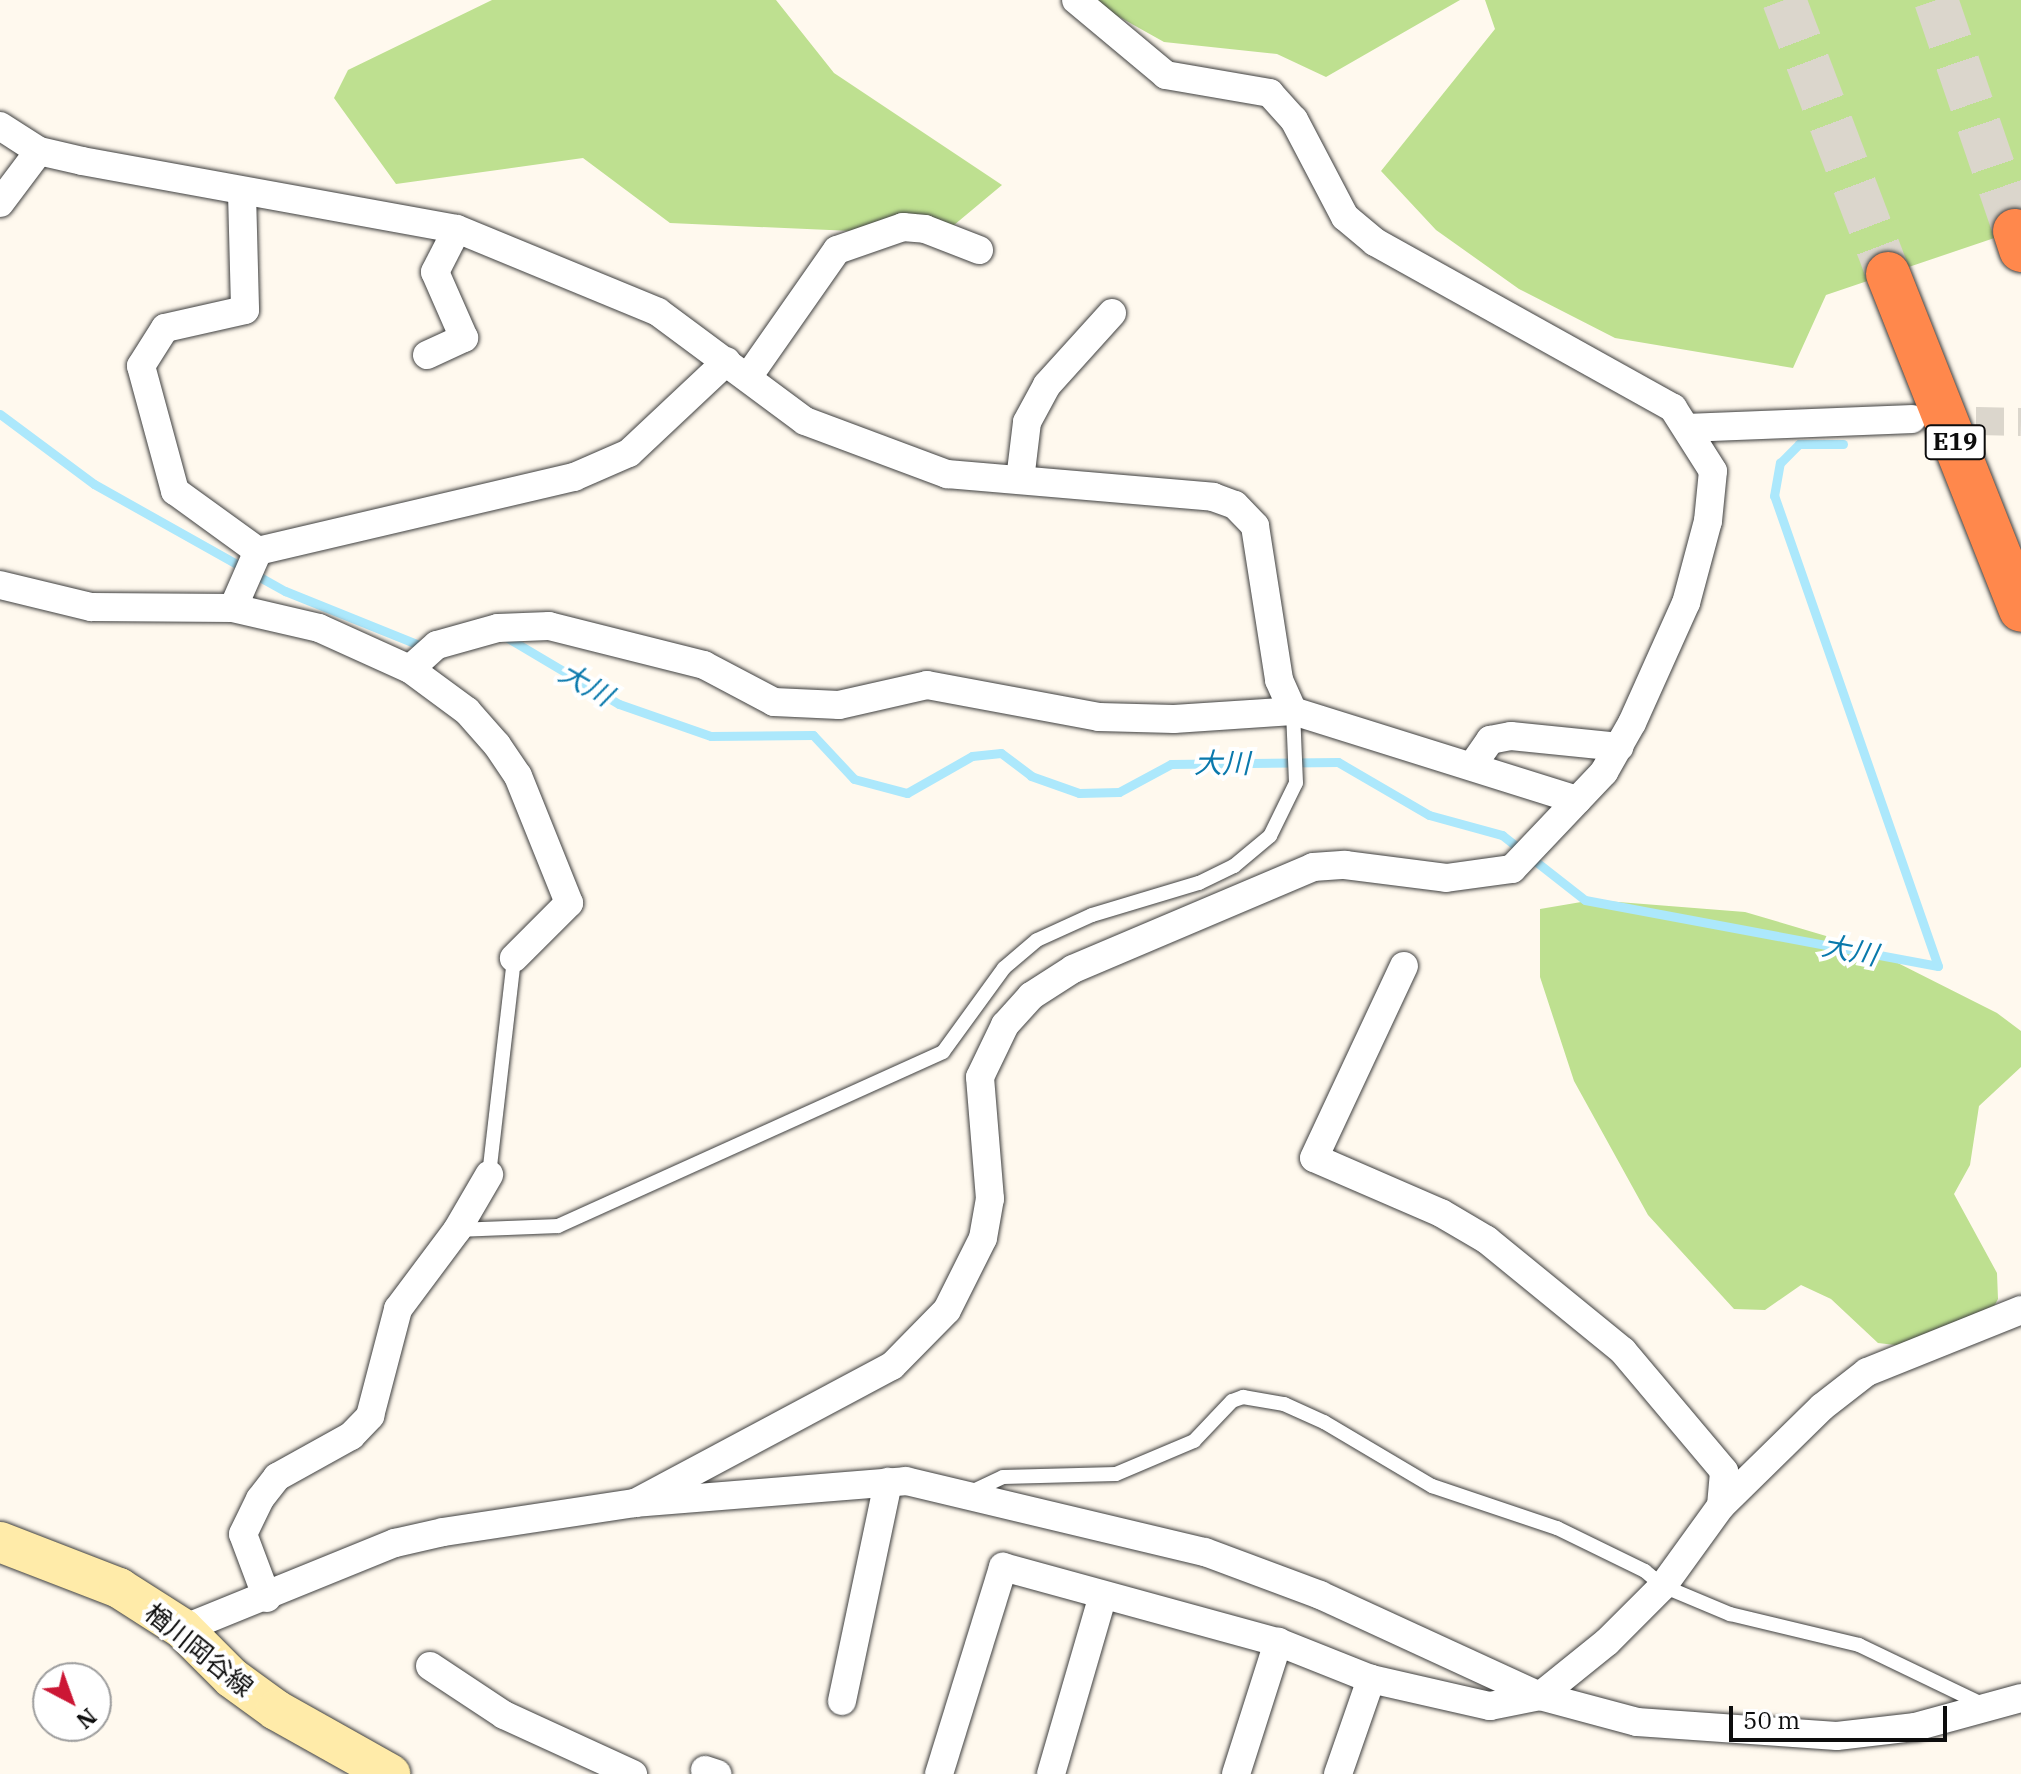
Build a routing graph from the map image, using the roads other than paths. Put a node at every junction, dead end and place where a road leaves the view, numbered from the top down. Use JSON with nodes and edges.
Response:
{"nodes":[{"id":1,"x":1076,"y":0,"type":"edge"},
{"id":2,"x":0,"y":126,"type":"edge"},
{"id":3,"x":39,"y":151,"type":"junction"},
{"id":4,"x":242,"y":193,"type":"junction"},
{"id":5,"x":0,"y":203,"type":"edge"},
{"id":6,"x":457,"y":229,"type":"junction"},
{"id":7,"x":979,"y":250,"type":"dead end"},
{"id":8,"x":1888,"y":274,"type":"tunnel mouth"},
{"id":9,"x":1112,"y":313,"type":"dead end"},
{"id":10,"x":427,"y":355,"type":"dead end"},
{"id":11,"x":737,"y":369,"type":"junction"},
{"id":12,"x":1912,"y":419,"type":"tunnel mouth"},
{"id":13,"x":1687,"y":428,"type":"junction"},
{"id":14,"x":1020,"y":480,"type":"junction"},
{"id":15,"x":258,"y":551,"type":"junction"},
{"id":16,"x":0,"y":585,"type":"edge"},
{"id":17,"x":233,"y":608,"type":"junction"},
{"id":18,"x":2021,"y":610,"type":"edge"},
{"id":19,"x":410,"y":669,"type":"junction"},
{"id":20,"x":1293,"y":711,"type":"junction"},
{"id":21,"x":1619,"y":747,"type":"junction"},
{"id":22,"x":1472,"y":766,"type":"junction"},
{"id":23,"x":1577,"y":800,"type":"junction"},
{"id":24,"x":514,"y":958,"type":"joint"},
{"id":25,"x":1404,"y":966,"type":"dead end"},
{"id":26,"x":489,"y":1175,"type":"joint"},
{"id":27,"x":457,"y":1230,"type":"junction"},
{"id":28,"x":2021,"y":1310,"type":"edge"},
{"id":29,"x":888,"y":1482,"type":"junction"},
{"id":30,"x":968,"y":1494,"type":"junction"},
{"id":31,"x":635,"y":1503,"type":"junction"},
{"id":32,"x":1721,"y":1506,"type":"junction"},
{"id":33,"x":0,"y":1542,"type":"edge"},
{"id":34,"x":1663,"y":1586,"type":"junction"},
{"id":35,"x":267,"y":1598,"type":"junction"},
{"id":36,"x":1102,"y":1598,"type":"junction"},
{"id":37,"x":183,"y":1629,"type":"junction"},
{"id":38,"x":1278,"y":1642,"type":"junction"},
{"id":39,"x":430,"y":1666,"type":"dead end"},
{"id":40,"x":1371,"y":1679,"type":"junction"},
{"id":41,"x":1540,"y":1696,"type":"junction"},
{"id":42,"x":2021,"y":1698,"type":"edge"},
{"id":43,"x":842,"y":1701,"type":"dead end"},
{"id":44,"x":1989,"y":1708,"type":"junction"},
{"id":45,"x":390,"y":1774,"type":"edge"},
{"id":46,"x":633,"y":1774,"type":"edge"},
{"id":47,"x":939,"y":1774,"type":"edge"},
{"id":48,"x":1051,"y":1774,"type":"edge"},
{"id":49,"x":1236,"y":1774,"type":"edge"},
{"id":50,"x":1338,"y":1774,"type":"edge"}],
"edges":[{"from":1,"to":13,"type":"street"},
{"from":2,"to":3,"type":"street"},
{"from":3,"to":4,"type":"street"},
{"from":3,"to":5,"type":"street"},
{"from":4,"to":6,"type":"street"},
{"from":4,"to":15,"type":"street"},
{"from":6,"to":10,"type":"street"},
{"from":6,"to":11,"type":"street"},
{"from":7,"to":11,"type":"street"},
{"from":8,"to":18,"type":"highway","number":"E19"},
{"from":9,"to":14,"type":"street"},
{"from":11,"to":14,"type":"street"},
{"from":11,"to":15,"type":"street"},
{"from":12,"to":13,"type":"street"},
{"from":13,"to":21,"type":"street"},
{"from":14,"to":20,"type":"street"},
{"from":15,"to":17,"type":"street"},
{"from":16,"to":17,"type":"street"},
{"from":17,"to":19,"type":"street"},
{"from":19,"to":20,"type":"street"},
{"from":19,"to":24,"type":"street"},
{"from":20,"to":22,"type":"street"},
{"from":20,"to":27,"type":"lane"},
{"from":21,"to":22,"type":"street"},
{"from":21,"to":23,"type":"street"},
{"from":22,"to":23,"type":"street"},
{"from":23,"to":31,"type":"street"},
{"from":24,"to":26,"type":"lane"},
{"from":25,"to":32,"type":"street"},
{"from":26,"to":27,"type":"street"},
{"from":27,"to":35,"type":"street"},
{"from":28,"to":32,"type":"street"},
{"from":29,"to":30,"type":"street"},
{"from":29,"to":31,"type":"street"},
{"from":29,"to":43,"type":"street"},
{"from":30,"to":34,"type":"lane"},
{"from":30,"to":41,"type":"street"},
{"from":31,"to":35,"type":"street"},
{"from":32,"to":34,"type":"street"},
{"from":33,"to":37,"type":"main road","name":"楢川岡谷線"},
{"from":34,"to":41,"type":"street"},
{"from":34,"to":44,"type":"lane"},
{"from":35,"to":37,"type":"street"},
{"from":36,"to":38,"type":"street"},
{"from":36,"to":47,"type":"street"},
{"from":36,"to":48,"type":"street"},
{"from":37,"to":45,"type":"main road","name":"楢川岡谷線"},
{"from":38,"to":40,"type":"street"},
{"from":38,"to":49,"type":"street"},
{"from":39,"to":46,"type":"street"},
{"from":40,"to":41,"type":"street"},
{"from":40,"to":50,"type":"street"},
{"from":41,"to":44,"type":"street"},
{"from":42,"to":44,"type":"street"}]}
